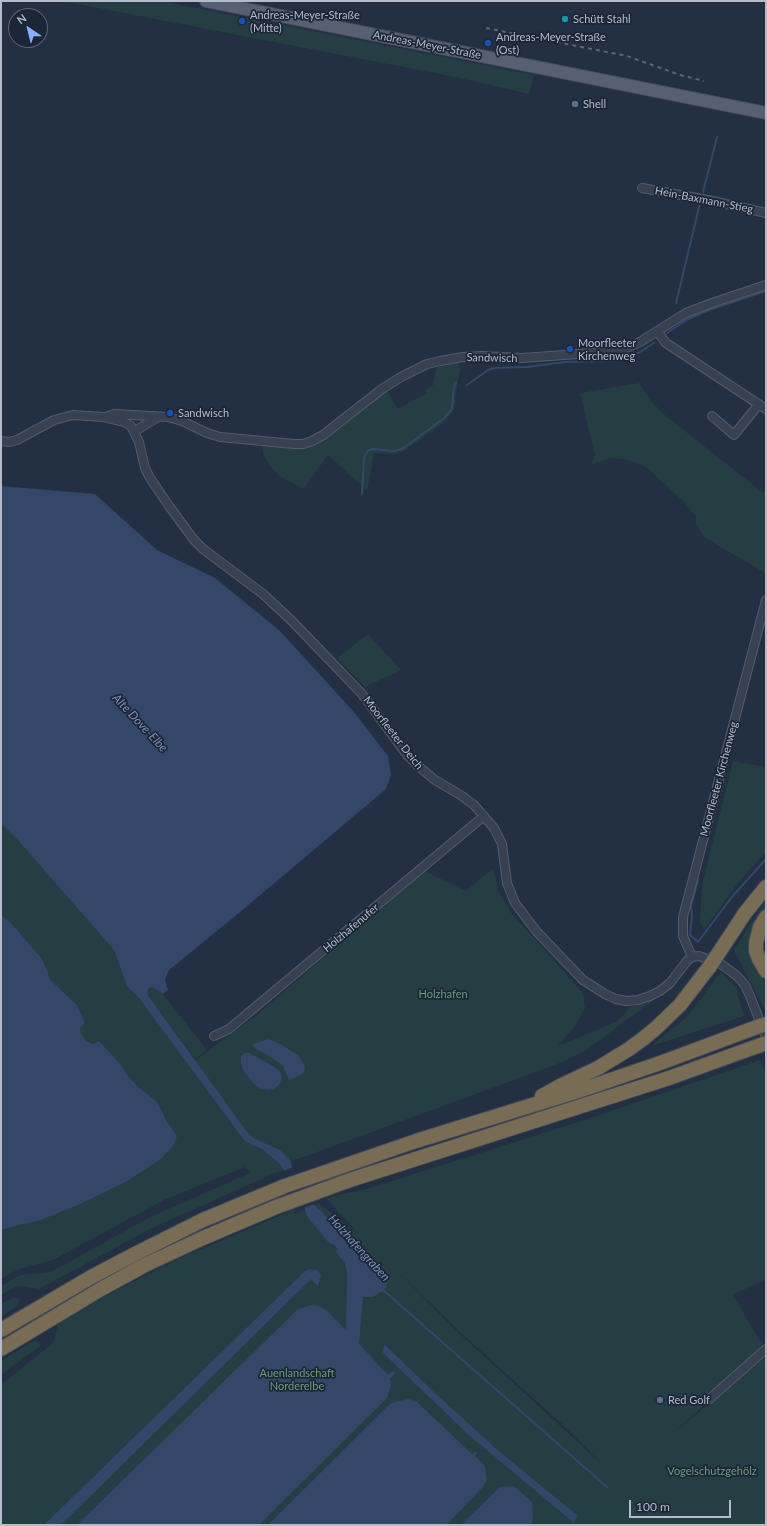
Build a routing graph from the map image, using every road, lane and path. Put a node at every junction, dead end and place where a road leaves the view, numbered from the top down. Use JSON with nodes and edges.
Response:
{"nodes":[{"id":1,"x":206,"y":1,"type":"edge"},
{"id":2,"x":766,"y":113,"type":"edge"},
{"id":3,"x":642,"y":188,"type":"dead end"},
{"id":4,"x":766,"y":213,"type":"edge"},
{"id":5,"x":766,"y":285,"type":"edge"},
{"id":6,"x":657,"y":331,"type":"junction"},
{"id":7,"x":762,"y":407,"type":"edge"},
{"id":8,"x":159,"y":416,"type":"junction"},
{"id":9,"x":712,"y":416,"type":"dead end"},
{"id":10,"x":103,"y":417,"type":"junction"},
{"id":11,"x":135,"y":431,"type":"junction"},
{"id":12,"x":1,"y":441,"type":"edge"},
{"id":13,"x":766,"y":600,"type":"edge"},
{"id":14,"x":484,"y":816,"type":"junction"},
{"id":15,"x":766,"y":887,"type":"edge"},
{"id":16,"x":766,"y":918,"type":"edge"},
{"id":17,"x":692,"y":957,"type":"junction"},
{"id":18,"x":766,"y":971,"type":"edge"},
{"id":19,"x":764,"y":1033,"type":"edge"},
{"id":20,"x":214,"y":1036,"type":"dead end"},
{"id":21,"x":519,"y":1110,"type":"junction"},
{"id":22,"x":1,"y":1330,"type":"edge"},
{"id":23,"x":1,"y":1349,"type":"edge"},
{"id":24,"x":766,"y":1349,"type":"edge"},
{"id":25,"x":708,"y":1400,"type":"dead end"}],
"edges":[{"from":1,"to":2,"type":"main road","name":"Andreas-Meyer-Straße"},
{"from":3,"to":4,"type":"street","name":"Hein-Baxmann-Stieg"},
{"from":5,"to":6,"type":"street","name":"Sandwisch"},
{"from":6,"to":7,"type":"street"},
{"from":6,"to":8,"type":"street","name":"Sandwisch"},
{"from":7,"to":9,"type":"street"},
{"from":8,"to":10,"type":"street","name":"Sandwisch"},
{"from":8,"to":11,"type":"street"},
{"from":10,"to":11,"type":"street"},
{"from":10,"to":12,"type":"street"},
{"from":11,"to":14,"type":"street","name":"Moorfleeter Deich"},
{"from":13,"to":17,"type":"street","name":"Moorfleeter Kirchenweg"},
{"from":14,"to":17,"type":"street","name":"Moorfleeter Deich"},
{"from":14,"to":20,"type":"street","name":"Holzhafenufer"},
{"from":15,"to":21,"type":"highway"},
{"from":16,"to":18,"type":"highway"},
{"from":17,"to":19,"type":"street"},
{"from":19,"to":21,"type":"highway"},
{"from":19,"to":23,"type":"highway"},
{"from":21,"to":22,"type":"highway"},
{"from":24,"to":25,"type":"street"}]}
